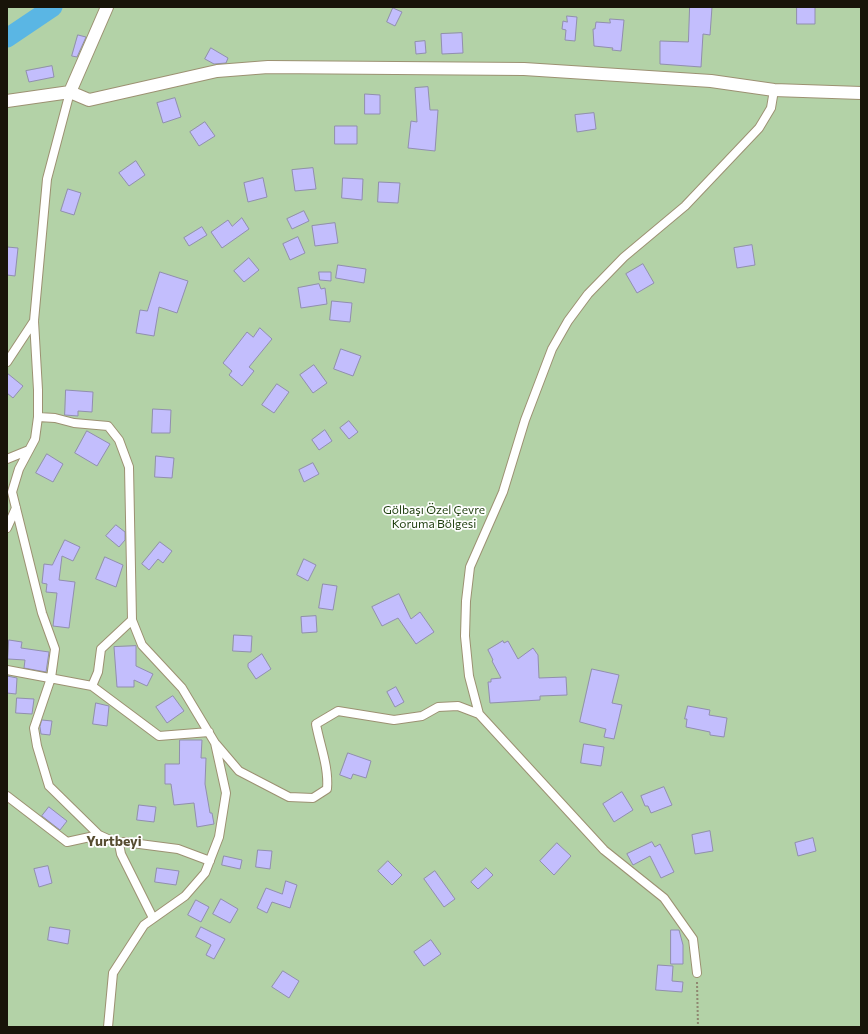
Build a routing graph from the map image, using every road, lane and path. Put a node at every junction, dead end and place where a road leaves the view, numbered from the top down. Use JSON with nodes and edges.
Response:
{"nodes":[{"id":1,"x":107,"y":7,"type":"edge"},
{"id":2,"x":774,"y":90,"type":"junction"},
{"id":3,"x":70,"y":92,"type":"junction"},
{"id":4,"x":861,"y":93,"type":"edge"},
{"id":5,"x":7,"y":101,"type":"edge"},
{"id":6,"x":34,"y":321,"type":"junction"},
{"id":7,"x":7,"y":362,"type":"edge"},
{"id":8,"x":38,"y":417,"type":"junction"},
{"id":9,"x":29,"y":450,"type":"junction"},
{"id":10,"x":7,"y":459,"type":"edge"},
{"id":11,"x":16,"y":508,"type":"junction"},
{"id":12,"x":7,"y":528,"type":"edge"},
{"id":13,"x":132,"y":620,"type":"junction"},
{"id":14,"x":7,"y":670,"type":"edge"},
{"id":15,"x":52,"y":678,"type":"junction"},
{"id":16,"x":92,"y":686,"type":"junction"},
{"id":17,"x":479,"y":714,"type":"junction"},
{"id":18,"x":209,"y":732,"type":"junction"},
{"id":19,"x":215,"y":743,"type":"junction"},
{"id":20,"x":7,"y":796,"type":"edge"},
{"id":21,"x":98,"y":835,"type":"junction"},
{"id":22,"x":119,"y":844,"type":"junction"},
{"id":23,"x":210,"y":861,"type":"junction"},
{"id":24,"x":153,"y":918,"type":"junction"},
{"id":25,"x":697,"y":973,"type":"joint"},
{"id":26,"x":108,"y":1027,"type":"edge"},
{"id":27,"x":698,"y":1027,"type":"edge"}],
"edges":[{"from":1,"to":3,"type":"street"},
{"from":2,"to":3,"type":"street"},
{"from":2,"to":4,"type":"street"},
{"from":2,"to":17,"type":"street"},
{"from":3,"to":5,"type":"street"},
{"from":3,"to":6,"type":"street"},
{"from":6,"to":7,"type":"street"},
{"from":6,"to":8,"type":"street"},
{"from":8,"to":9,"type":"street"},
{"from":8,"to":13,"type":"street"},
{"from":9,"to":10,"type":"street"},
{"from":9,"to":11,"type":"street"},
{"from":11,"to":12,"type":"street"},
{"from":11,"to":15,"type":"street"},
{"from":13,"to":16,"type":"street"},
{"from":13,"to":18,"type":"street"},
{"from":14,"to":15,"type":"street"},
{"from":15,"to":16,"type":"street"},
{"from":15,"to":21,"type":"street"},
{"from":16,"to":18,"type":"street"},
{"from":17,"to":19,"type":"street"},
{"from":17,"to":25,"type":"street"},
{"from":18,"to":19,"type":"street"},
{"from":19,"to":23,"type":"street"},
{"from":20,"to":21,"type":"street"},
{"from":21,"to":22,"type":"street"},
{"from":22,"to":23,"type":"street"},
{"from":22,"to":24,"type":"street"},
{"from":23,"to":24,"type":"street"},
{"from":24,"to":26,"type":"street"},
{"from":25,"to":27,"type":"path"}]}
